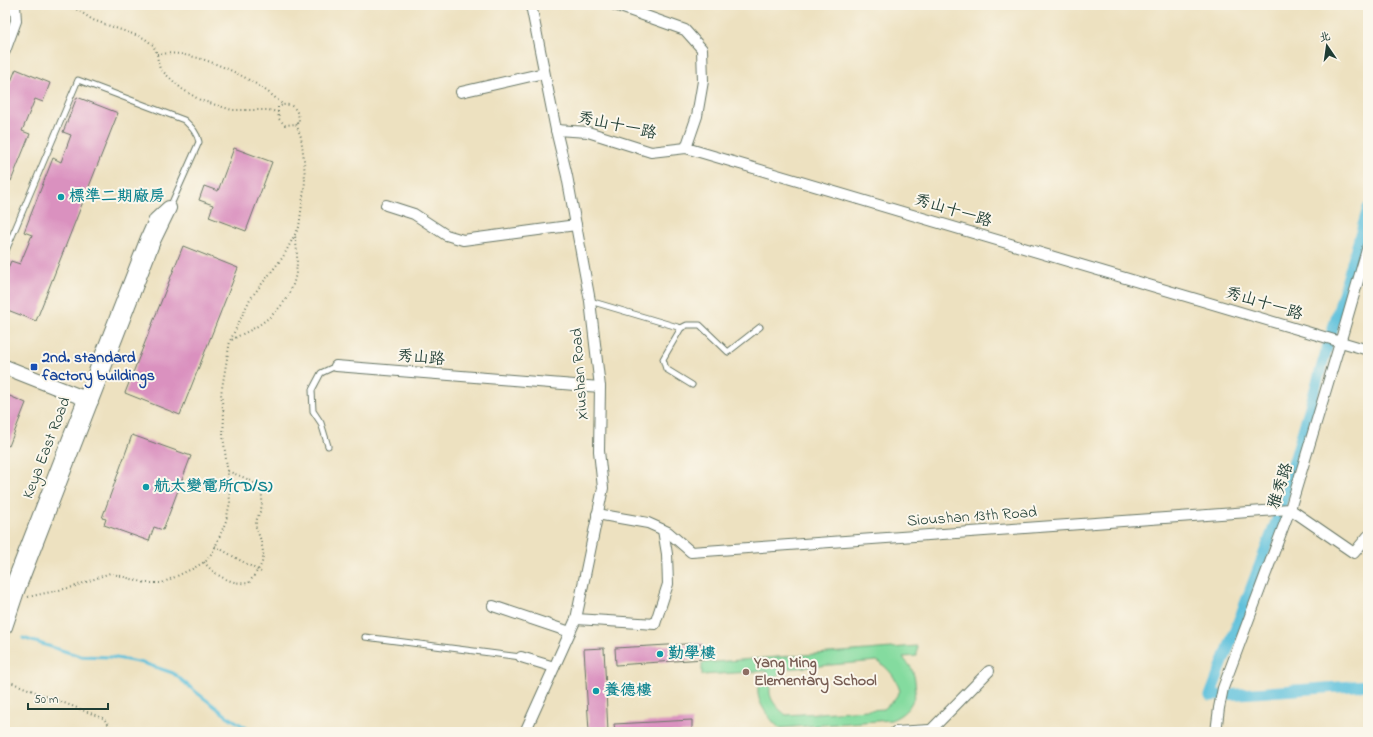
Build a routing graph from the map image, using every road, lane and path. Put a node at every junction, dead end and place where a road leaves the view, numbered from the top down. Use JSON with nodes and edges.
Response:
{"nodes":[{"id":1,"x":6,"y":5,"type":"edge"},
{"id":2,"x":15,"y":5,"type":"edge"},
{"id":3,"x":70,"y":5,"type":"edge"},
{"id":4,"x":530,"y":5,"type":"edge"},
{"id":5,"x":615,"y":5,"type":"edge"},
{"id":6,"x":5,"y":9,"type":"edge"},
{"id":7,"x":5,"y":51,"type":"edge"},
{"id":8,"x":157,"y":54,"type":"junction"},
{"id":9,"x":544,"y":73,"type":"junction"},
{"id":10,"x":461,"y":92,"type":"dead end"},
{"id":11,"x":283,"y":105,"type":"junction"},
{"id":12,"x":278,"y":112,"type":"junction"},
{"id":13,"x":296,"y":124,"type":"junction"},
{"id":14,"x":556,"y":130,"type":"junction"},
{"id":15,"x":686,"y":148,"type":"junction"},
{"id":16,"x":386,"y":205,"type":"dead end"},
{"id":17,"x":169,"y":208,"type":"junction"},
{"id":18,"x":576,"y":225,"type":"junction"},
{"id":19,"x":295,"y":234,"type":"junction"},
{"id":20,"x":1368,"y":246,"type":"edge"},
{"id":21,"x":5,"y":253,"type":"edge"},
{"id":22,"x":590,"y":301,"type":"junction"},
{"id":23,"x":681,"y":328,"type":"junction"},
{"id":24,"x":760,"y":328,"type":"dead end"},
{"id":25,"x":230,"y":341,"type":"junction"},
{"id":26,"x":1340,"y":343,"type":"junction"},
{"id":27,"x":1368,"y":350,"type":"edge"},
{"id":28,"x":336,"y":366,"type":"joint"},
{"id":29,"x":5,"y":367,"type":"edge"},
{"id":30,"x":692,"y":385,"type":"dead end"},
{"id":31,"x":600,"y":387,"type":"junction"},
{"id":32,"x":88,"y":400,"type":"junction"},
{"id":33,"x":328,"y":446,"type":"dead end"},
{"id":34,"x":228,"y":471,"type":"junction"},
{"id":35,"x":1290,"y":509,"type":"junction"},
{"id":36,"x":597,"y":514,"type":"junction"},
{"id":37,"x":663,"y":530,"type":"junction"},
{"id":38,"x":1368,"y":536,"type":"edge"},
{"id":39,"x":215,"y":546,"type":"junction"},
{"id":40,"x":204,"y":562,"type":"junction"},
{"id":41,"x":257,"y":570,"type":"junction"},
{"id":42,"x":261,"y":572,"type":"dead end"},
{"id":43,"x":16,"y":595,"type":"junction"},
{"id":44,"x":5,"y":605,"type":"edge"},
{"id":45,"x":494,"y":606,"type":"dead end"},
{"id":46,"x":576,"y":619,"type":"junction"},
{"id":47,"x":5,"y":627,"type":"edge"},
{"id":48,"x":570,"y":632,"type":"junction"},
{"id":49,"x":365,"y":637,"type":"dead end"},
{"id":50,"x":521,"y":657,"type":"joint"},
{"id":51,"x":554,"y":667,"type":"junction"},
{"id":52,"x":989,"y":671,"type":"dead end"},
{"id":53,"x":5,"y":680,"type":"edge"},
{"id":54,"x":929,"y":731,"type":"edge"},
{"id":55,"x":115,"y":732,"type":"edge"},
{"id":56,"x":525,"y":732,"type":"edge"},
{"id":57,"x":894,"y":732,"type":"edge"},
{"id":58,"x":1216,"y":732,"type":"edge"}],
"edges":[{"from":1,"to":6,"type":"street"},
{"from":2,"to":7,"type":"street"},
{"from":3,"to":8,"type":"path"},
{"from":4,"to":9,"type":"street","name":"Xiushan Road"},
{"from":5,"to":15,"type":"street"},
{"from":8,"to":11,"type":"path"},
{"from":8,"to":12,"type":"path"},
{"from":9,"to":10,"type":"street"},
{"from":9,"to":14,"type":"street","name":"Xiushan Road"},
{"from":11,"to":12,"type":"path"},
{"from":11,"to":13,"type":"path"},
{"from":12,"to":13,"type":"path"},
{"from":13,"to":19,"type":"path"},
{"from":14,"to":15,"type":"street","name":"秀山十一路"},
{"from":14,"to":18,"type":"street","name":"Xiushan Road"},
{"from":15,"to":26,"type":"street","name":"秀山十一路"},
{"from":16,"to":18,"type":"street"},
{"from":17,"to":21,"type":"lane"},
{"from":17,"to":32,"type":"street"},
{"from":17,"to":32,"type":"street","name":"Keya East Road"},
{"from":18,"to":22,"type":"street","name":"Xiushan Road"},
{"from":19,"to":25,"type":"path"},
{"from":19,"to":25,"type":"path"},
{"from":20,"to":26,"type":"street","name":"雅秀路"},
{"from":22,"to":23,"type":"lane"},
{"from":22,"to":31,"type":"street","name":"Xiushan Road"},
{"from":23,"to":24,"type":"lane"},
{"from":23,"to":30,"type":"lane"},
{"from":25,"to":34,"type":"path"},
{"from":26,"to":27,"type":"street","name":"秀山十一路"},
{"from":26,"to":35,"type":"street","name":"雅秀路"},
{"from":28,"to":31,"type":"street","name":"秀山路"},
{"from":28,"to":33,"type":"lane","name":"秀山路"},
{"from":29,"to":32,"type":"street"},
{"from":31,"to":36,"type":"street","name":"Xiushan Road"},
{"from":32,"to":43,"type":"street"},
{"from":32,"to":44,"type":"street","name":"Keya East Road"},
{"from":34,"to":39,"type":"path"},
{"from":34,"to":41,"type":"path"},
{"from":35,"to":37,"type":"street","name":"Sioushan 13th Road"},
{"from":35,"to":38,"type":"street"},
{"from":35,"to":58,"type":"street","name":"雅秀路"},
{"from":36,"to":37,"type":"street","name":"Sioushan 13th Road"},
{"from":36,"to":46,"type":"street","name":"Xiushan Road"},
{"from":37,"to":46,"type":"street"},
{"from":39,"to":40,"type":"path"},
{"from":39,"to":41,"type":"path"},
{"from":40,"to":41,"type":"path"},
{"from":40,"to":43,"type":"path"},
{"from":41,"to":42,"type":"path"},
{"from":43,"to":47,"type":"street"},
{"from":45,"to":48,"type":"street"},
{"from":46,"to":48,"type":"street","name":"Xiushan Road"},
{"from":48,"to":51,"type":"street","name":"Xiushan Road"},
{"from":49,"to":50,"type":"lane"},
{"from":50,"to":51,"type":"street"},
{"from":51,"to":56,"type":"street","name":"Xiushan Road"},
{"from":52,"to":54,"type":"street"},
{"from":53,"to":55,"type":"path"},
{"from":54,"to":57,"type":"street"}]}
